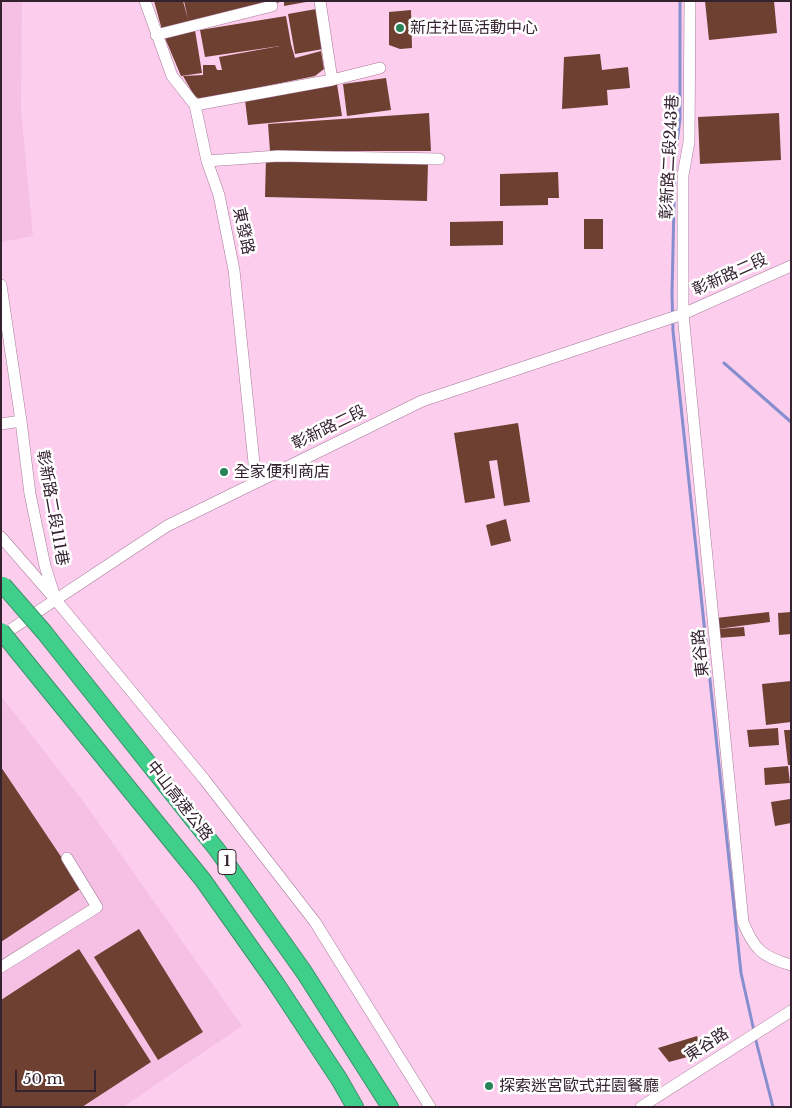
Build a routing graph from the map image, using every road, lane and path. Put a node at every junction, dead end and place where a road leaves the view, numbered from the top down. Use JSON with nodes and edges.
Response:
{"nodes":[{"id":1,"x":145,"y":1,"type":"edge"},
{"id":2,"x":320,"y":1,"type":"edge"},
{"id":3,"x":690,"y":1,"type":"edge"},
{"id":4,"x":272,"y":6,"type":"dead end"},
{"id":5,"x":156,"y":35,"type":"junction"},
{"id":6,"x":380,"y":68,"type":"dead end"},
{"id":7,"x":332,"y":80,"type":"junction"},
{"id":8,"x":194,"y":105,"type":"junction"},
{"id":9,"x":439,"y":159,"type":"dead end"},
{"id":10,"x":207,"y":161,"type":"junction"},
{"id":11,"x":791,"y":266,"type":"edge"},
{"id":12,"x":1,"y":286,"type":"edge"},
{"id":13,"x":683,"y":314,"type":"junction"},
{"id":14,"x":21,"y":421,"type":"junction"},
{"id":15,"x":1,"y":424,"type":"edge"},
{"id":16,"x":256,"y":482,"type":"junction"},
{"id":17,"x":1,"y":537,"type":"edge"},
{"id":18,"x":2,"y":584,"type":"edge"},
{"id":19,"x":55,"y":599,"type":"junction"},
{"id":20,"x":1,"y":631,"type":"edge"},
{"id":21,"x":1,"y":636,"type":"edge"},
{"id":22,"x":67,"y":858,"type":"dead end"},
{"id":23,"x":791,"y":965,"type":"edge"},
{"id":24,"x":1,"y":967,"type":"edge"},
{"id":25,"x":791,"y":1011,"type":"edge"},
{"id":26,"x":355,"y":1107,"type":"edge"},
{"id":27,"x":390,"y":1107,"type":"edge"},
{"id":28,"x":430,"y":1107,"type":"edge"},
{"id":29,"x":642,"y":1107,"type":"edge"}],
"edges":[{"from":1,"to":5,"type":"street","name":"東發路"},
{"from":2,"to":7,"type":"street"},
{"from":3,"to":13,"type":"street","name":"彰新路二段243巷"},
{"from":4,"to":5,"type":"street"},
{"from":5,"to":8,"type":"street","name":"東發路"},
{"from":6,"to":7,"type":"street"},
{"from":7,"to":8,"type":"street"},
{"from":8,"to":10,"type":"street","name":"東發路"},
{"from":9,"to":10,"type":"street"},
{"from":10,"to":16,"type":"street","name":"東發路"},
{"from":11,"to":13,"type":"street","name":"彰新路二段"},
{"from":12,"to":14,"type":"street","name":"彰新路二段111巷"},
{"from":13,"to":16,"type":"street","name":"彰新路二段"},
{"from":13,"to":23,"type":"street","name":"東谷路"},
{"from":14,"to":15,"type":"street"},
{"from":14,"to":19,"type":"street","name":"彰新路二段111巷"},
{"from":16,"to":19,"type":"street","name":"彰新路二段"},
{"from":17,"to":19,"type":"street"},
{"from":18,"to":27,"type":"highway","name":"中山高速公路","number":"1","bridge":true},
{"from":19,"to":21,"type":"street","name":"彰新路二段"},
{"from":19,"to":28,"type":"street"},
{"from":20,"to":26,"type":"highway","name":"中山高速公路","number":"1","bridge":true},
{"from":22,"to":24,"type":"street"},
{"from":25,"to":29,"type":"street","name":"東谷路"}]}
